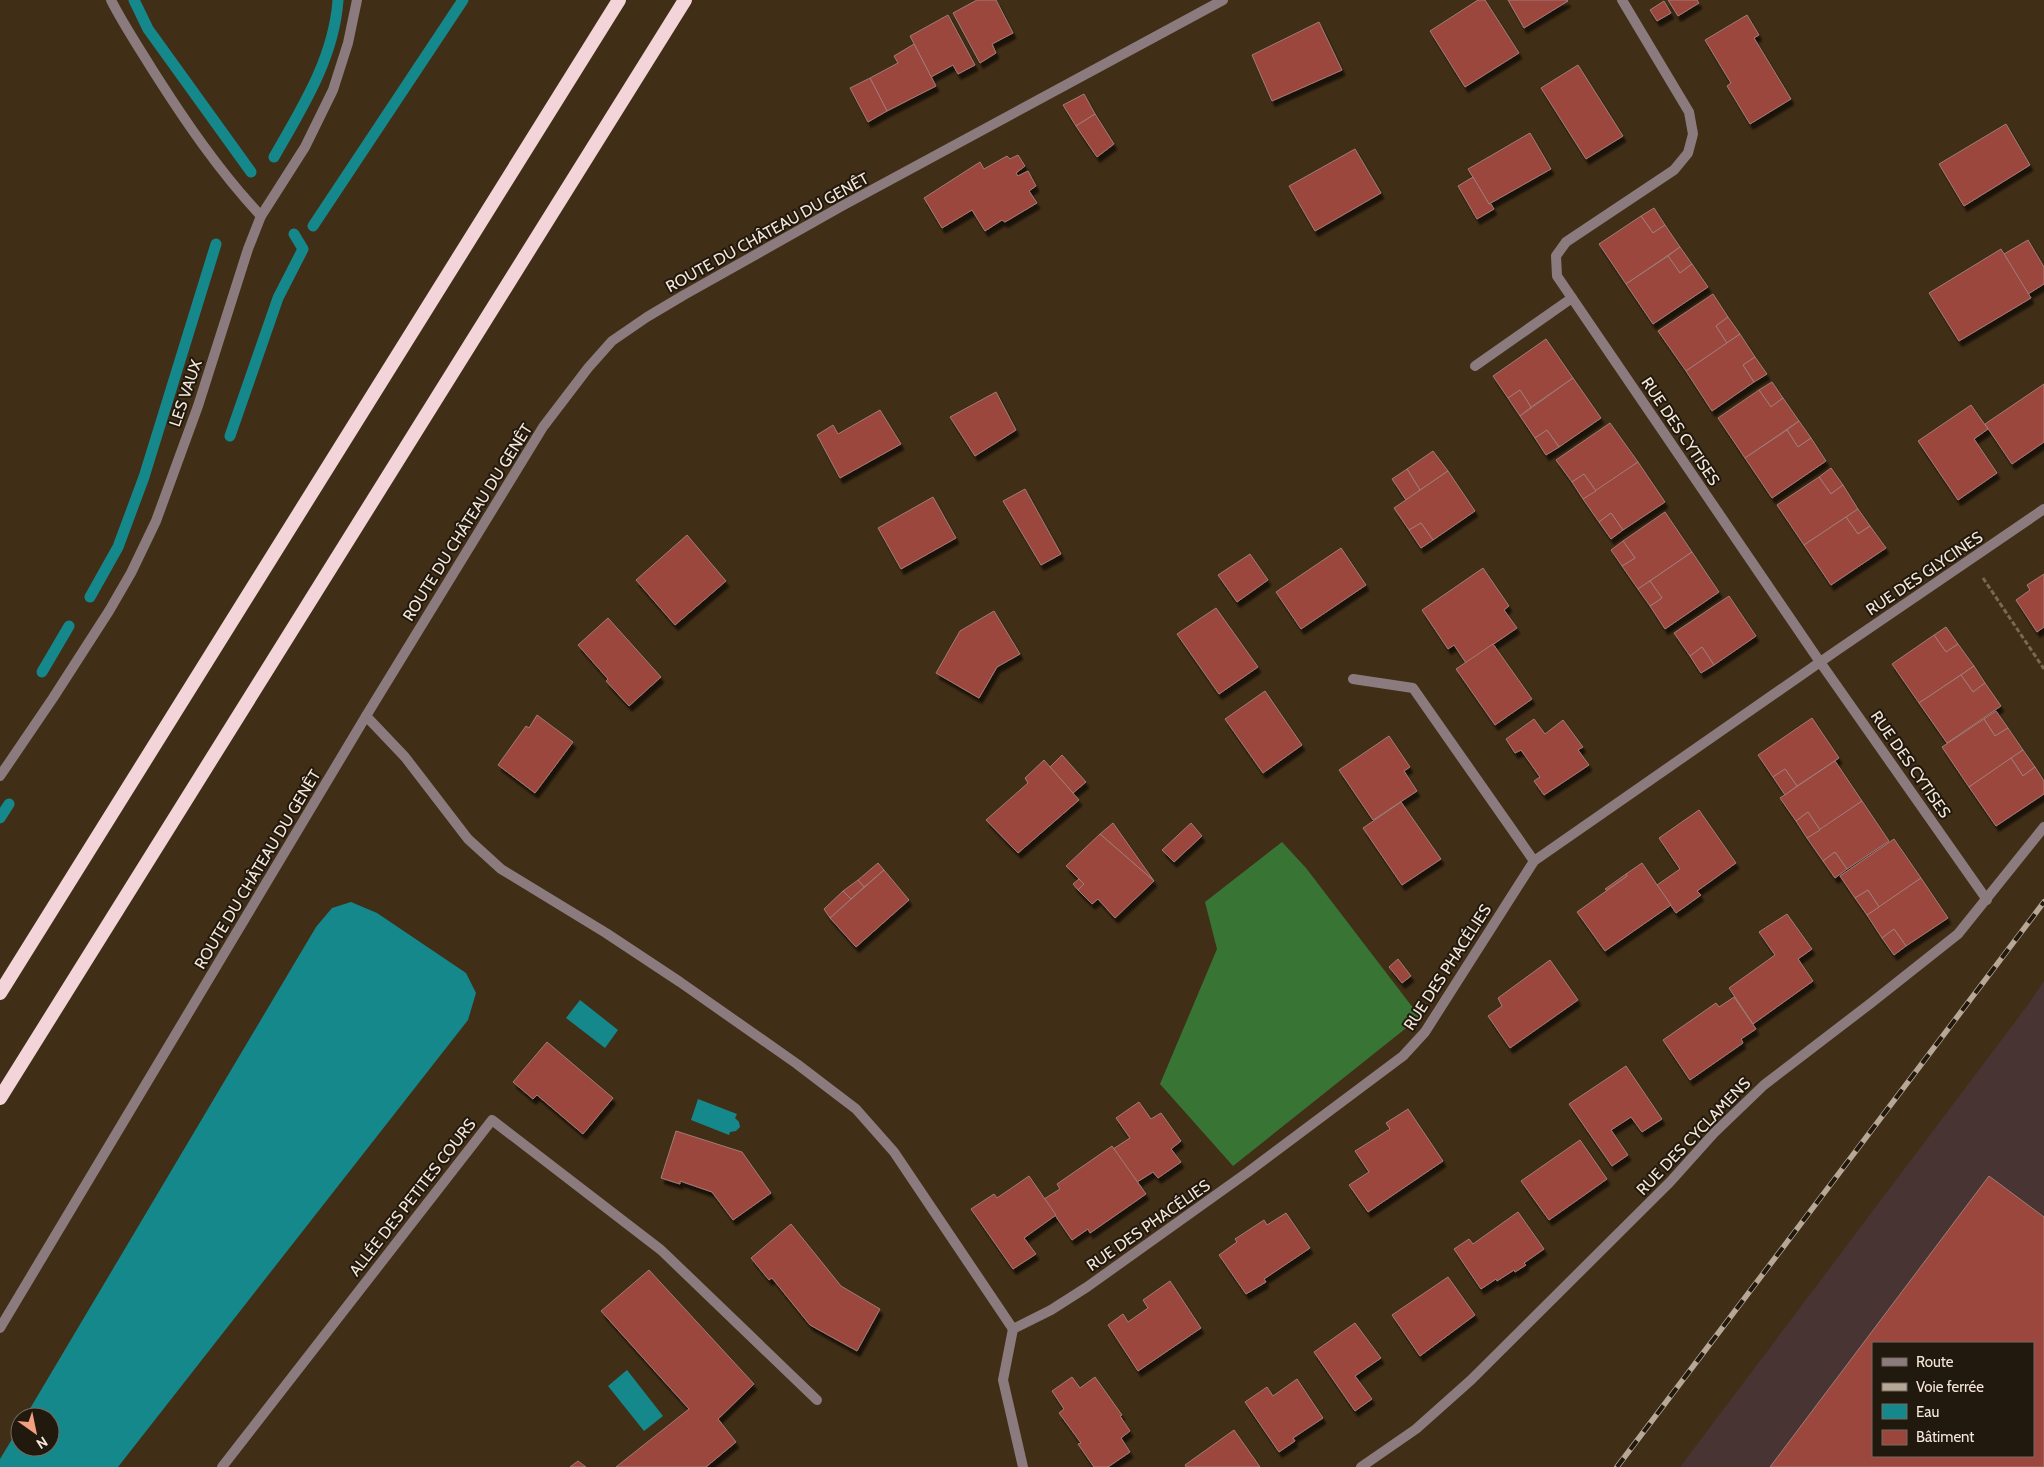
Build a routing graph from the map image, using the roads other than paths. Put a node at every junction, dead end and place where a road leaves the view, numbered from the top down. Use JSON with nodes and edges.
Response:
{"nodes":[{"id":1,"x":111,"y":0,"type":"edge"},
{"id":2,"x":357,"y":0,"type":"edge"},
{"id":3,"x":619,"y":0,"type":"edge"},
{"id":4,"x":685,"y":0,"type":"edge"},
{"id":5,"x":1223,"y":0,"type":"edge"},
{"id":6,"x":1622,"y":0,"type":"edge"},
{"id":7,"x":262,"y":216,"type":"junction"},
{"id":8,"x":1572,"y":298,"type":"junction"},
{"id":9,"x":1475,"y":366,"type":"dead end"},
{"id":10,"x":2044,"y":509,"type":"edge"},
{"id":11,"x":1820,"y":662,"type":"junction"},
{"id":12,"x":1353,"y":679,"type":"dead end"},
{"id":13,"x":366,"y":716,"type":"junction"},
{"id":14,"x":0,"y":776,"type":"edge"},
{"id":15,"x":2044,"y":827,"type":"edge"},
{"id":16,"x":1534,"y":861,"type":"junction"},
{"id":17,"x":1987,"y":900,"type":"junction"},
{"id":18,"x":0,"y":993,"type":"edge"},
{"id":19,"x":0,"y":1098,"type":"edge"},
{"id":20,"x":0,"y":1328,"type":"edge"},
{"id":21,"x":1013,"y":1329,"type":"junction"},
{"id":22,"x":817,"y":1400,"type":"dead end"},
{"id":23,"x":222,"y":1467,"type":"edge"},
{"id":24,"x":1023,"y":1467,"type":"edge"},
{"id":25,"x":1362,"y":1467,"type":"edge"}],
"edges":[{"from":1,"to":7,"type":"street"},
{"from":2,"to":7,"type":"street","name":"LES VAUX"},
{"from":3,"to":18,"type":"highway"},
{"from":4,"to":19,"type":"highway"},
{"from":5,"to":13,"type":"street","name":"ROUTE DU CHÂTEAU DU GENÊT"},
{"from":6,"to":8,"type":"street","name":"RUE DES CYTISES"},
{"from":7,"to":14,"type":"street","name":"LES VAUX"},
{"from":8,"to":9,"type":"street"},
{"from":8,"to":11,"type":"street","name":"RUE DES CYTISES"},
{"from":10,"to":11,"type":"street","name":"RUE DES GLYCINES"},
{"from":11,"to":16,"type":"street","name":"RUE DES PHACÉLIES"},
{"from":11,"to":17,"type":"street","name":"RUE DES CYTISES"},
{"from":12,"to":16,"type":"street"},
{"from":13,"to":20,"type":"street","name":"ROUTE DU CHÂTEAU DU GENÊT"},
{"from":13,"to":21,"type":"street"},
{"from":15,"to":17,"type":"street","name":"RUE DES CYCLAMENS"},
{"from":16,"to":21,"type":"street","name":"RUE DES PHACÉLIES"},
{"from":17,"to":25,"type":"street","name":"RUE DES CYCLAMENS"},
{"from":21,"to":24,"type":"street"},
{"from":22,"to":23,"type":"street","name":"ALLÉE DES PETITES COURS"}]}
